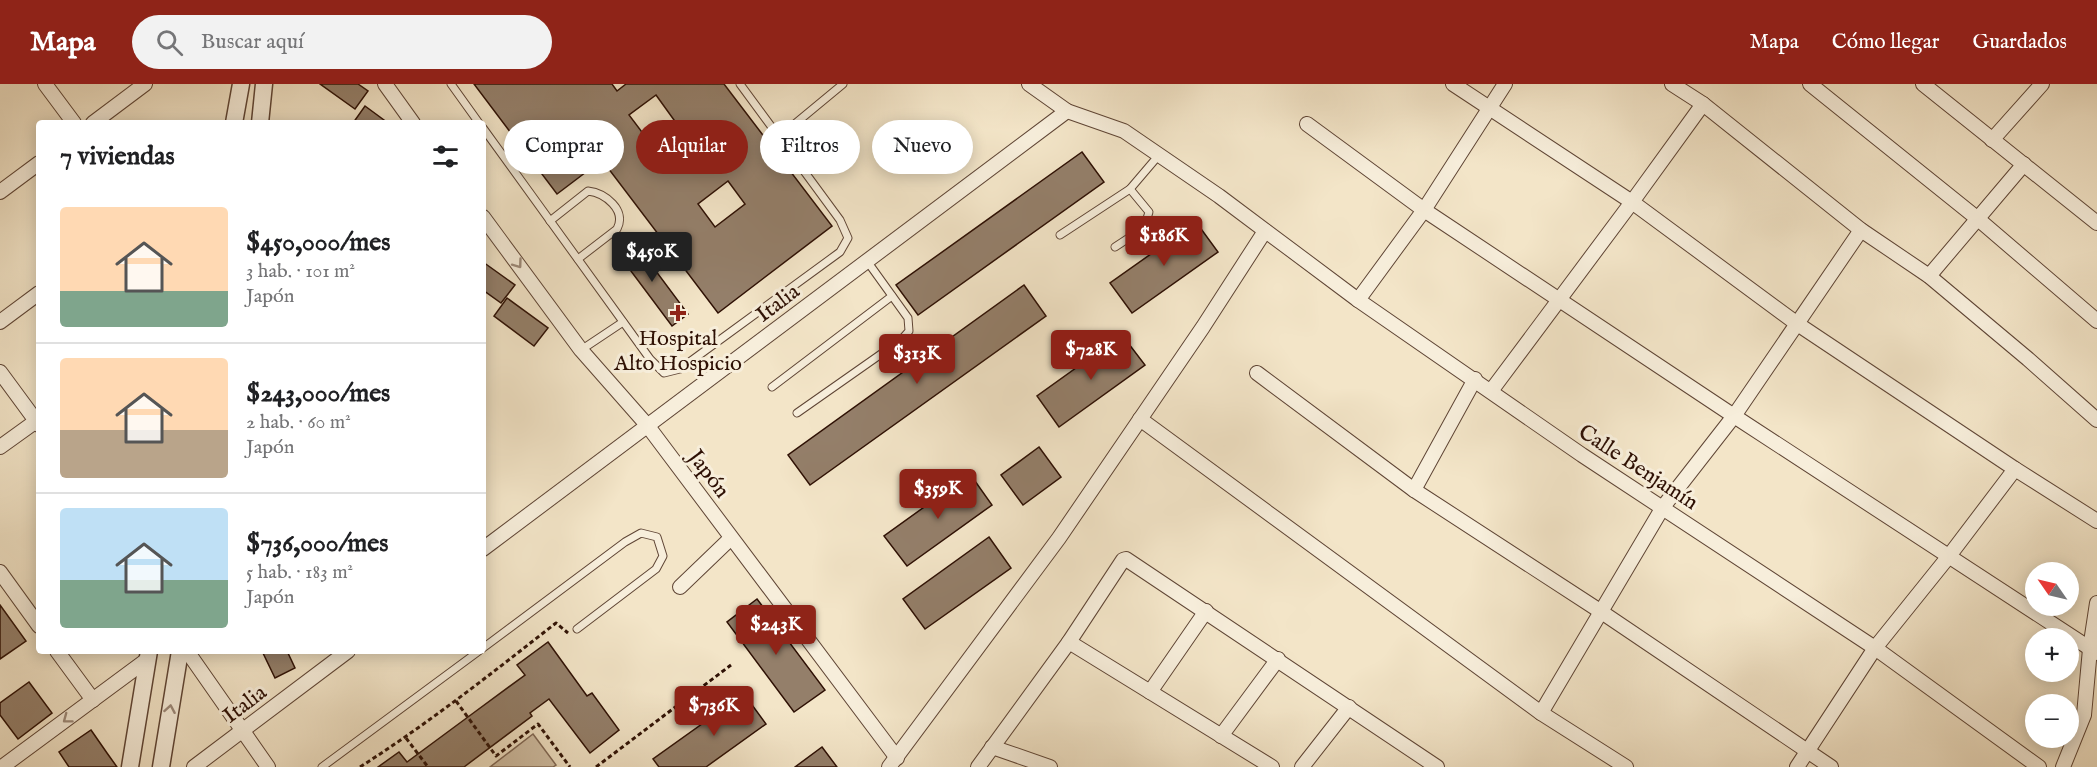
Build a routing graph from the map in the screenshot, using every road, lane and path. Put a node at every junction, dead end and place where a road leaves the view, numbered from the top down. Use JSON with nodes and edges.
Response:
{"nodes":[{"id":1,"x":45,"y":84,"type":"edge"},
{"id":2,"x":146,"y":84,"type":"edge"},
{"id":3,"x":241,"y":84,"type":"edge"},
{"id":4,"x":264,"y":84,"type":"edge"},
{"id":5,"x":385,"y":84,"type":"edge"},
{"id":6,"x":451,"y":84,"type":"edge"},
{"id":7,"x":740,"y":84,"type":"edge"},
{"id":8,"x":843,"y":84,"type":"edge"},
{"id":9,"x":1029,"y":84,"type":"edge"},
{"id":10,"x":1453,"y":84,"type":"edge"},
{"id":11,"x":1505,"y":84,"type":"edge"},
{"id":12,"x":1672,"y":84,"type":"edge"},
{"id":13,"x":1810,"y":84,"type":"edge"},
{"id":14,"x":1923,"y":84,"type":"edge"},
{"id":15,"x":2042,"y":84,"type":"edge"},
{"id":16,"x":1703,"y":104,"type":"junction"},
{"id":17,"x":1489,"y":107,"type":"junction"},
{"id":18,"x":1067,"y":111,"type":"junction"},
{"id":19,"x":72,"y":120,"type":"edge"},
{"id":20,"x":97,"y":120,"type":"edge"},
{"id":21,"x":235,"y":120,"type":"edge"},
{"id":22,"x":260,"y":120,"type":"edge"},
{"id":23,"x":411,"y":120,"type":"edge"},
{"id":24,"x":477,"y":120,"type":"edge"},
{"id":25,"x":766,"y":120,"type":"edge"},
{"id":26,"x":800,"y":120,"type":"edge"},
{"id":27,"x":1307,"y":124,"type":"dead end"},
{"id":28,"x":486,"y":132,"type":"edge"},
{"id":29,"x":1992,"y":140,"type":"junction"},
{"id":30,"x":1159,"y":155,"type":"junction"},
{"id":31,"x":2024,"y":164,"type":"junction"},
{"id":32,"x":36,"y":165,"type":"edge"},
{"id":33,"x":806,"y":174,"type":"edge"},
{"id":34,"x":1,"y":188,"type":"edge"},
{"id":35,"x":1130,"y":189,"type":"junction"},
{"id":36,"x":1632,"y":202,"type":"junction"},
{"id":37,"x":1424,"y":210,"type":"junction"},
{"id":38,"x":1978,"y":219,"type":"junction"},
{"id":39,"x":486,"y":221,"type":"edge"},
{"id":40,"x":550,"y":221,"type":"junction"},
{"id":41,"x":2097,"y":223,"type":"edge"},
{"id":42,"x":1861,"y":230,"type":"junction"},
{"id":43,"x":1265,"y":231,"type":"junction"},
{"id":44,"x":1060,"y":235,"type":"dead end"},
{"id":45,"x":1115,"y":247,"type":"dead end"},
{"id":46,"x":578,"y":259,"type":"junction"},
{"id":47,"x":867,"y":261,"type":"junction"},
{"id":48,"x":1929,"y":276,"type":"junction"},
{"id":49,"x":36,"y":295,"type":"edge"},
{"id":50,"x":892,"y":296,"type":"junction"},
{"id":51,"x":1558,"y":299,"type":"junction"},
{"id":52,"x":1358,"y":300,"type":"junction"},
{"id":53,"x":2097,"y":321,"type":"edge"},
{"id":54,"x":0,"y":322,"type":"edge"},
{"id":55,"x":623,"y":322,"type":"junction"},
{"id":56,"x":1796,"y":323,"type":"junction"},
{"id":57,"x":581,"y":350,"type":"junction"},
{"id":58,"x":0,"y":372,"type":"edge"},
{"id":59,"x":1257,"y":373,"type":"dead end"},
{"id":60,"x":1475,"y":379,"type":"junction"},
{"id":61,"x":772,"y":387,"type":"dead end"},
{"id":62,"x":1491,"y":391,"type":"junction"},
{"id":63,"x":797,"y":413,"type":"dead end"},
{"id":64,"x":1734,"y":416,"type":"junction"},
{"id":65,"x":36,"y":418,"type":"edge"},
{"id":66,"x":1140,"y":419,"type":"junction"},
{"id":67,"x":2097,"y":420,"type":"edge"},
{"id":68,"x":36,"y":422,"type":"edge"},
{"id":69,"x":647,"y":425,"type":"junction"},
{"id":70,"x":0,"y":447,"type":"edge"},
{"id":71,"x":2015,"y":469,"type":"junction"},
{"id":72,"x":1414,"y":490,"type":"junction"},
{"id":73,"x":1663,"y":507,"type":"junction"},
{"id":74,"x":2097,"y":521,"type":"edge"},
{"id":75,"x":730,"y":538,"type":"junction"},
{"id":76,"x":486,"y":547,"type":"edge"},
{"id":77,"x":1949,"y":556,"type":"junction"},
{"id":78,"x":3,"y":581,"type":"edge"},
{"id":79,"x":680,"y":587,"type":"dead end"},
{"id":80,"x":2097,"y":603,"type":"edge"},
{"id":81,"x":1206,"y":611,"type":"junction"},
{"id":82,"x":1600,"y":611,"type":"junction"},
{"id":83,"x":36,"y":622,"type":"edge"},
{"id":84,"x":577,"y":629,"type":"joint"},
{"id":85,"x":1069,"y":642,"type":"junction"},
{"id":86,"x":486,"y":646,"type":"edge"},
{"id":87,"x":1875,"y":648,"type":"junction"},
{"id":88,"x":2093,"y":651,"type":"edge"},
{"id":89,"x":59,"y":654,"type":"edge"},
{"id":90,"x":179,"y":654,"type":"edge"},
{"id":91,"x":189,"y":654,"type":"edge"},
{"id":92,"x":344,"y":654,"type":"edge"},
{"id":93,"x":474,"y":654,"type":"edge"},
{"id":94,"x":148,"y":655,"type":"edge"},
{"id":95,"x":1278,"y":659,"type":"junction"},
{"id":96,"x":731,"y":665,"type":"dead end"},
{"id":97,"x":1150,"y":692,"type":"junction"},
{"id":98,"x":93,"y":700,"type":"junction"},
{"id":99,"x":456,"y":701,"type":"junction"},
{"id":100,"x":1349,"y":707,"type":"junction"},
{"id":101,"x":1541,"y":713,"type":"junction"},
{"id":102,"x":242,"y":731,"type":"junction"},
{"id":103,"x":1221,"y":736,"type":"junction"},
{"id":104,"x":406,"y":738,"type":"junction"},
{"id":105,"x":992,"y":747,"type":"junction"},
{"id":106,"x":1807,"y":751,"type":"junction"},
{"id":107,"x":893,"y":763,"type":"edge"},
{"id":108,"x":2,"y":767,"type":"edge"},
{"id":109,"x":130,"y":767,"type":"edge"},
{"id":110,"x":160,"y":767,"type":"edge"},
{"id":111,"x":194,"y":767,"type":"edge"},
{"id":112,"x":268,"y":767,"type":"edge"},
{"id":113,"x":322,"y":767,"type":"edge"},
{"id":114,"x":360,"y":767,"type":"edge"},
{"id":115,"x":428,"y":767,"type":"edge"},
{"id":116,"x":570,"y":767,"type":"edge"},
{"id":117,"x":596,"y":767,"type":"edge"},
{"id":118,"x":978,"y":767,"type":"edge"},
{"id":119,"x":1050,"y":767,"type":"edge"},
{"id":120,"x":1272,"y":767,"type":"edge"},
{"id":121,"x":1302,"y":767,"type":"edge"},
{"id":122,"x":1437,"y":767,"type":"edge"},
{"id":123,"x":1626,"y":767,"type":"edge"},
{"id":124,"x":1797,"y":767,"type":"edge"},
{"id":125,"x":1831,"y":767,"type":"edge"},
{"id":126,"x":2040,"y":767,"type":"edge"},
{"id":127,"x":2063,"y":767,"type":"edge"}],
"edges":[{"from":1,"to":19,"type":"street"},
{"from":2,"to":20,"type":"street"},
{"from":3,"to":21,"type":"street"},
{"from":4,"to":22,"type":"street"},
{"from":5,"to":23,"type":"street"},
{"from":6,"to":24,"type":"lane"},
{"from":7,"to":25,"type":"lane"},
{"from":8,"to":26,"type":"lane"},
{"from":9,"to":18,"type":"street","name":"Calle Benjamín"},
{"from":10,"to":17,"type":"street"},
{"from":11,"to":17,"type":"street"},
{"from":12,"to":16,"type":"street"},
{"from":13,"to":38,"type":"street"},
{"from":14,"to":29,"type":"street"},
{"from":15,"to":29,"type":"street"},
{"from":16,"to":36,"type":"street"},
{"from":16,"to":42,"type":"street"},
{"from":17,"to":36,"type":"street"},
{"from":17,"to":37,"type":"street"},
{"from":18,"to":30,"type":"street","name":"Calle Benjamín"},
{"from":18,"to":47,"type":"street","name":"Italia"},
{"from":27,"to":37,"type":"street"},
{"from":28,"to":40,"type":"lane"},
{"from":29,"to":31,"type":"street"},
{"from":30,"to":35,"type":"lane"},
{"from":30,"to":43,"type":"street","name":"Calle Benjamín"},
{"from":31,"to":38,"type":"street"},
{"from":31,"to":41,"type":"street"},
{"from":32,"to":34,"type":"street"},
{"from":33,"to":55,"type":"lane"},
{"from":35,"to":44,"type":"lane"},
{"from":35,"to":45,"type":"lane"},
{"from":36,"to":51,"type":"street"},
{"from":36,"to":56,"type":"street"},
{"from":37,"to":51,"type":"street"},
{"from":37,"to":52,"type":"street"},
{"from":38,"to":48,"type":"street"},
{"from":38,"to":53,"type":"street"},
{"from":39,"to":57,"type":"street","name":"Japón","one_way":true},
{"from":40,"to":46,"type":"lane"},
{"from":40,"to":46,"type":"lane"},
{"from":42,"to":48,"type":"street"},
{"from":42,"to":56,"type":"street"},
{"from":43,"to":52,"type":"street","name":"Calle Benjamín"},
{"from":43,"to":66,"type":"street"},
{"from":46,"to":55,"type":"lane"},
{"from":47,"to":50,"type":"lane"},
{"from":47,"to":69,"type":"street","name":"Italia"},
{"from":48,"to":67,"type":"street"},
{"from":49,"to":54,"type":"street"},
{"from":50,"to":61,"type":"lane"},
{"from":50,"to":63,"type":"lane"},
{"from":51,"to":62,"type":"street"},
{"from":51,"to":64,"type":"street"},
{"from":52,"to":60,"type":"street","name":"Calle Benjamín"},
{"from":55,"to":57,"type":"lane"},
{"from":56,"to":64,"type":"street"},
{"from":56,"to":71,"type":"street"},
{"from":57,"to":69,"type":"street","name":"Japón"},
{"from":58,"to":65,"type":"street"},
{"from":59,"to":72,"type":"street"},
{"from":60,"to":62,"type":"street","name":"Calle Benjamín"},
{"from":60,"to":72,"type":"street"},
{"from":62,"to":73,"type":"street","name":"Calle Benjamín"},
{"from":64,"to":73,"type":"street"},
{"from":64,"to":77,"type":"street"},
{"from":66,"to":101,"type":"street"},
{"from":66,"to":107,"type":"street"},
{"from":68,"to":70,"type":"street"},
{"from":69,"to":75,"type":"street","name":"Japón"},
{"from":69,"to":76,"type":"street","name":"Italia"},
{"from":71,"to":74,"type":"street"},
{"from":71,"to":77,"type":"street"},
{"from":72,"to":82,"type":"street"},
{"from":73,"to":82,"type":"street"},
{"from":73,"to":87,"type":"street","name":"Calle Benjamín"},
{"from":75,"to":79,"type":"street"},
{"from":75,"to":107,"type":"street","name":"Japón"},
{"from":77,"to":87,"type":"street"},
{"from":77,"to":88,"type":"street"},
{"from":78,"to":83,"type":"street"},
{"from":80,"to":88,"type":"street"},
{"from":81,"to":85,"type":"street"},
{"from":81,"to":95,"type":"street"},
{"from":81,"to":97,"type":"street"},
{"from":82,"to":101,"type":"street"},
{"from":82,"to":106,"type":"street"},
{"from":84,"to":86,"type":"lane"},
{"from":84,"to":99,"type":"path"},
{"from":85,"to":97,"type":"street"},
{"from":85,"to":105,"type":"street"},
{"from":87,"to":106,"type":"street"},
{"from":87,"to":126,"type":"street","name":"Calle Benjamín"},
{"from":88,"to":127,"type":"street"},
{"from":89,"to":98,"type":"street"},
{"from":110,"to":90,"type":"street","one_way":true},
{"from":91,"to":102,"type":"street"},
{"from":92,"to":102,"type":"street","name":"Italia"},
{"from":93,"to":113,"type":"lane"},
{"from":94,"to":98,"type":"street"},
{"from":94,"to":109,"type":"street"},
{"from":95,"to":100,"type":"street"},
{"from":95,"to":103,"type":"street"},
{"from":96,"to":117,"type":"path"},
{"from":97,"to":103,"type":"street"},
{"from":98,"to":108,"type":"street","one_way":true},
{"from":99,"to":104,"type":"path"},
{"from":99,"to":116,"type":"path"},
{"from":100,"to":121,"type":"street"},
{"from":100,"to":122,"type":"street"},
{"from":101,"to":123,"type":"street"},
{"from":102,"to":111,"type":"street","name":"Italia"},
{"from":102,"to":112,"type":"street"},
{"from":103,"to":120,"type":"street"},
{"from":104,"to":114,"type":"path"},
{"from":104,"to":115,"type":"path"},
{"from":105,"to":118,"type":"street"},
{"from":105,"to":119,"type":"street"},
{"from":106,"to":124,"type":"street"},
{"from":106,"to":125,"type":"street"}]}
